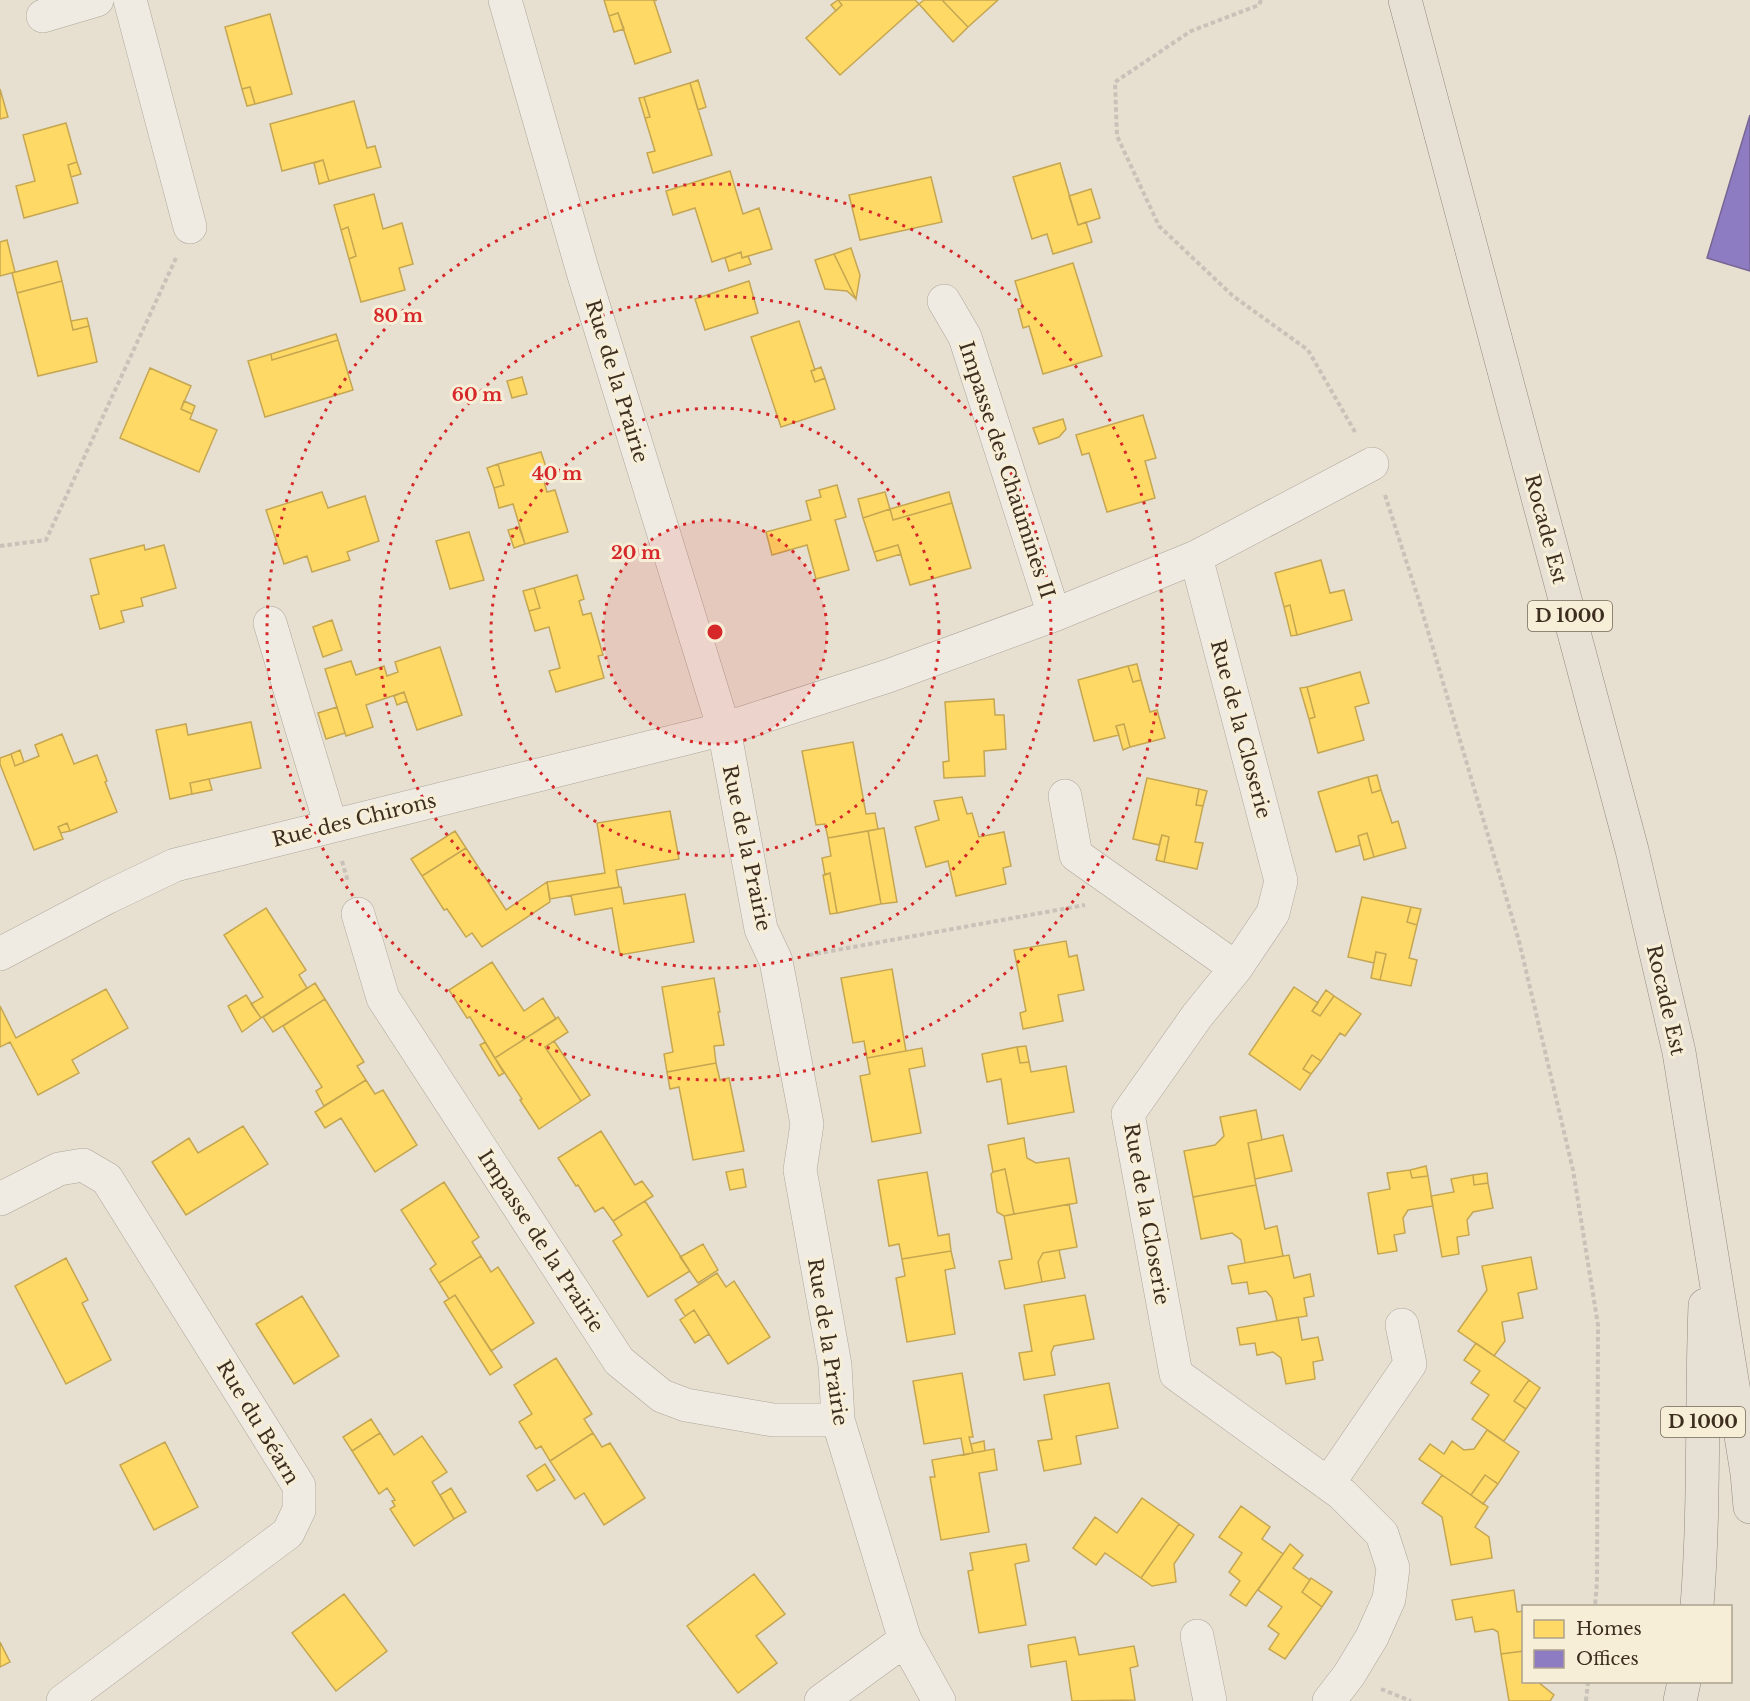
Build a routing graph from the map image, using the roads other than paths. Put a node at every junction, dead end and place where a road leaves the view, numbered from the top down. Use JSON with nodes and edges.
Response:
{"nodes":[{"id":1,"x":97,"y":0,"type":"edge"},
{"id":2,"x":130,"y":0,"type":"edge"},
{"id":3,"x":505,"y":0,"type":"edge"},
{"id":4,"x":1405,"y":0,"type":"edge"},
{"id":5,"x":43,"y":16,"type":"dead end"},
{"id":6,"x":190,"y":227,"type":"road end"},
{"id":7,"x":944,"y":301,"type":"dead end"},
{"id":8,"x":1372,"y":464,"type":"road end"},
{"id":9,"x":1196,"y":557,"type":"junction"},
{"id":10,"x":1054,"y":615,"type":"junction"},
{"id":11,"x":270,"y":623,"type":"dead end"},
{"id":12,"x":724,"y":729,"type":"junction"},
{"id":13,"x":1065,"y":796,"type":"dead end"},
{"id":14,"x":331,"y":826,"type":"junction"},
{"id":15,"x":358,"y":914,"type":"road end"},
{"id":16,"x":0,"y":954,"type":"edge"},
{"id":17,"x":1236,"y":968,"type":"junction"},
{"id":18,"x":0,"y":1199,"type":"edge"},
{"id":19,"x":1708,"y":1238,"type":"junction"},
{"id":20,"x":1402,"y":1325,"type":"dead end"},
{"id":21,"x":838,"y":1420,"type":"junction"},
{"id":22,"x":1328,"y":1484,"type":"junction"},
{"id":23,"x":1750,"y":1507,"type":"edge"},
{"id":24,"x":1697,"y":1605,"type":"edge"},
{"id":25,"x":1197,"y":1636,"type":"dead end"},
{"id":26,"x":904,"y":1640,"type":"junction"},
{"id":27,"x":1684,"y":1683,"type":"edge"},
{"id":28,"x":63,"y":1701,"type":"edge"},
{"id":29,"x":821,"y":1701,"type":"edge"},
{"id":30,"x":939,"y":1701,"type":"edge"},
{"id":31,"x":1210,"y":1701,"type":"edge"},
{"id":32,"x":1329,"y":1701,"type":"edge"},
{"id":33,"x":1680,"y":1701,"type":"edge"}],
"edges":[{"from":1,"to":5,"type":"street"},
{"from":2,"to":6,"type":"street"},
{"from":3,"to":12,"type":"street","name":"Rue de la Prairie"},
{"from":4,"to":19,"type":"main road","name":"Rocade Est","number":"D 1000"},
{"from":7,"to":10,"type":"street","name":"Impasse des Chaumines II"},
{"from":8,"to":9,"type":"street","name":"Impasse des Chaumines II"},
{"from":9,"to":10,"type":"street","name":"Impasse des Chaumines II"},
{"from":9,"to":17,"type":"street","name":"Rue de la Closerie"},
{"from":10,"to":12,"type":"street","name":"Rue des Chirons"},
{"from":11,"to":14,"type":"street"},
{"from":12,"to":14,"type":"street","name":"Rue des Chirons"},
{"from":12,"to":21,"type":"street","name":"Rue de la Prairie"},
{"from":13,"to":17,"type":"street"},
{"from":14,"to":16,"type":"street","name":"Rue des Chirons"},
{"from":15,"to":21,"type":"street","name":"Impasse de la Prairie"},
{"from":17,"to":22,"type":"street","name":"Rue de la Closerie"},
{"from":18,"to":28,"type":"street","name":"Rue du Béarn"},
{"from":19,"to":23,"type":"main road","number":"D 1000"},
{"from":19,"to":24,"type":"main road","number":"D 1000"},
{"from":20,"to":22,"type":"street"},
{"from":21,"to":26,"type":"street","name":"Rue de la Prairie"},
{"from":22,"to":32,"type":"street","name":"Rue de la Closerie"},
{"from":25,"to":31,"type":"street"},
{"from":26,"to":29,"type":"street"},
{"from":26,"to":30,"type":"street","name":"Rue de la Prairie"},
{"from":27,"to":33,"type":"main road"}]}
